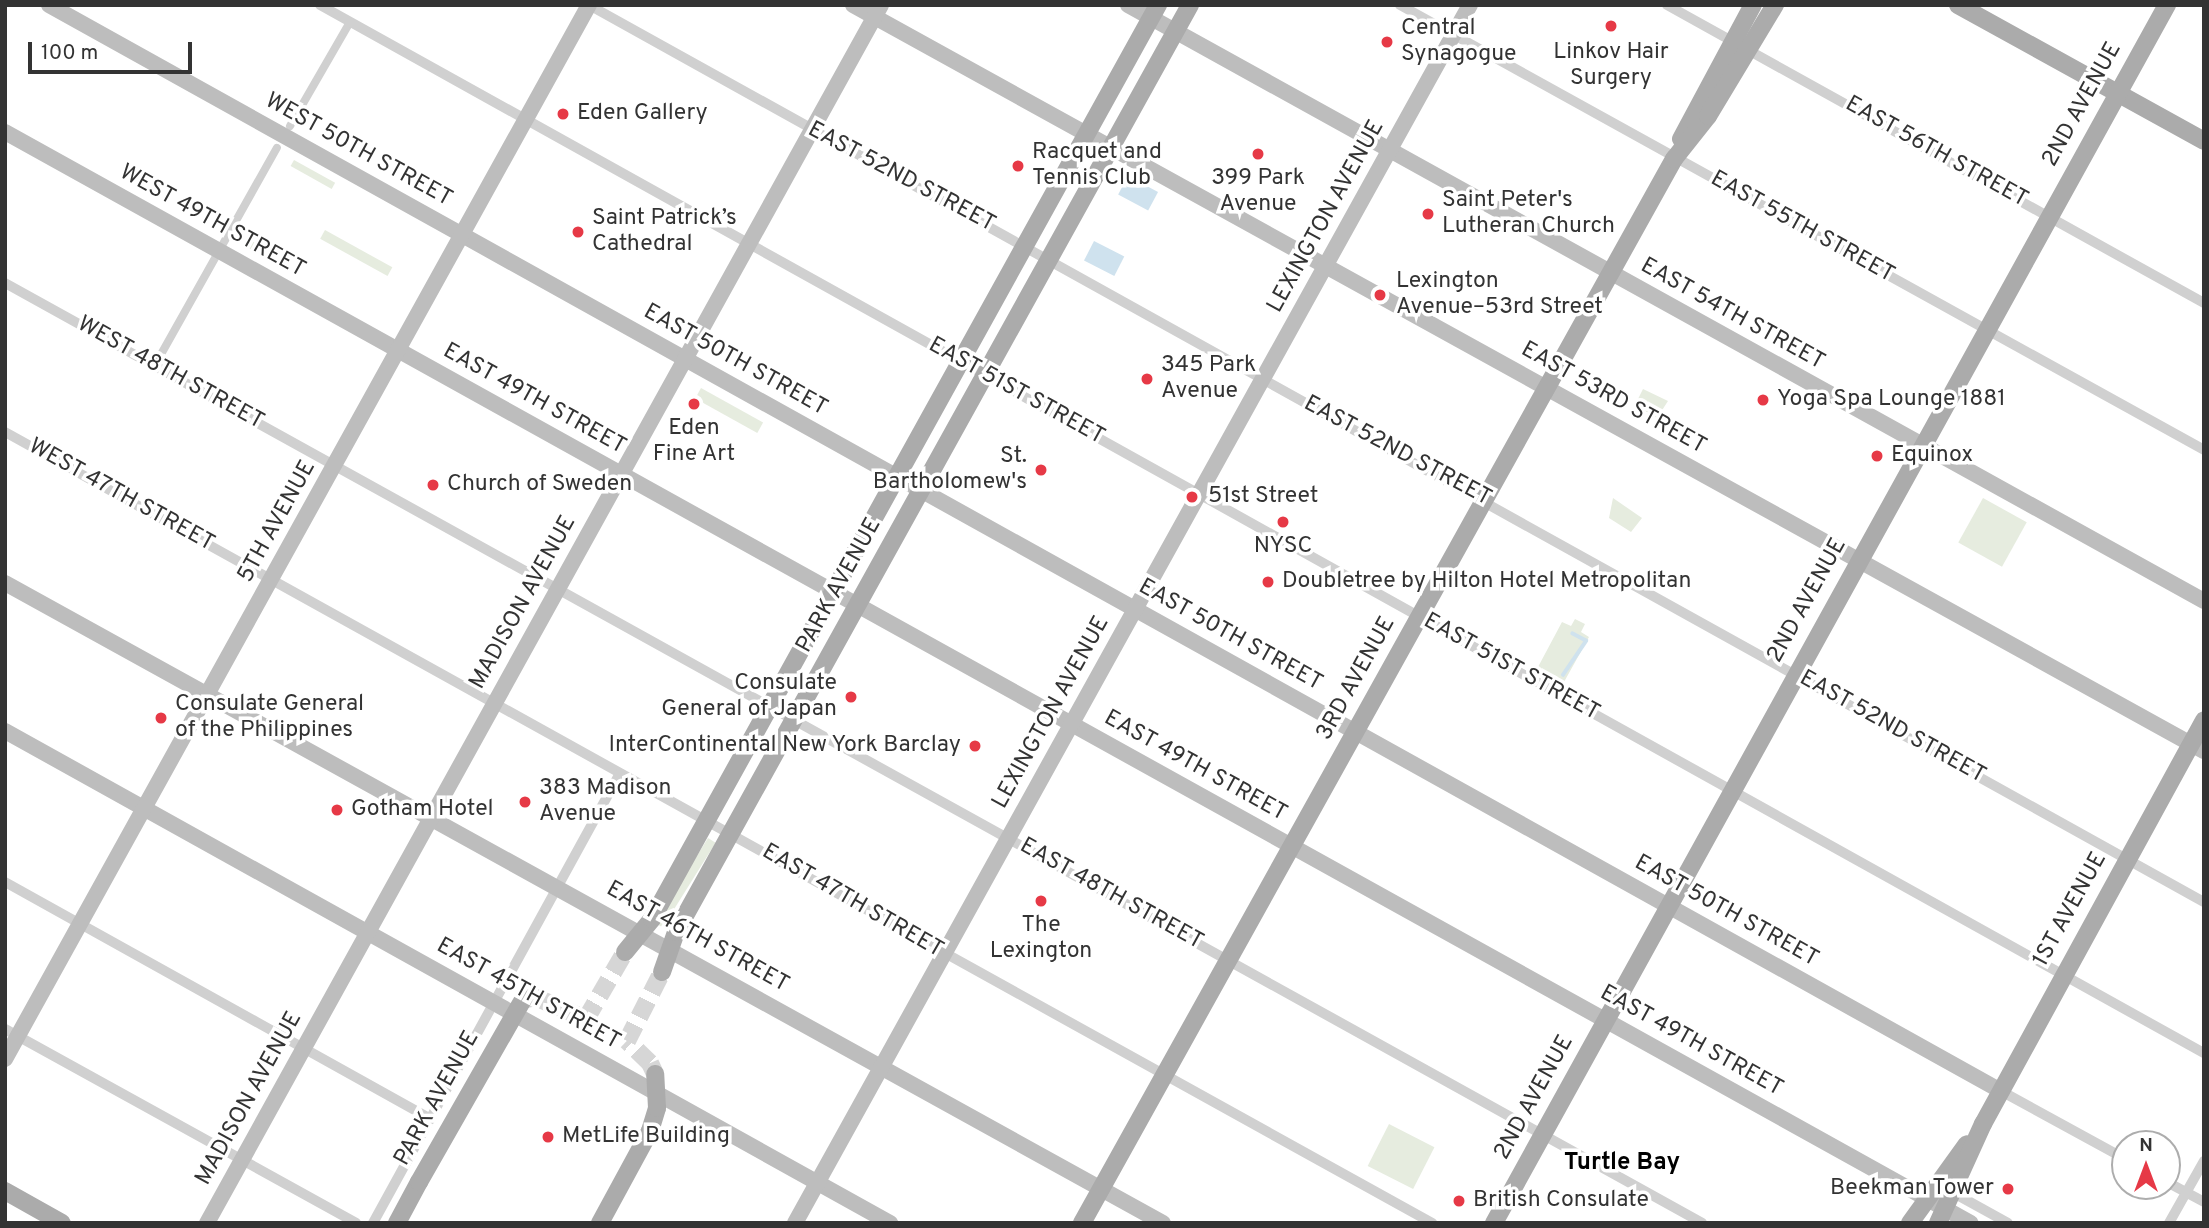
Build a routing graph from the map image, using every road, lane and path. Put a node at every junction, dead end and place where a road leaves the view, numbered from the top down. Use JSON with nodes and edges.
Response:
{"nodes":[{"id":1,"x":49,"y":5,"type":"edge"},
{"id":2,"x":320,"y":5,"type":"edge"},
{"id":3,"x":589,"y":5,"type":"edge"},
{"id":4,"x":853,"y":5,"type":"edge"},
{"id":5,"x":1128,"y":5,"type":"edge"},
{"id":6,"x":1190,"y":5,"type":"edge"},
{"id":7,"x":1400,"y":5,"type":"edge"},
{"id":8,"x":1470,"y":5,"type":"edge"},
{"id":9,"x":1667,"y":5,"type":"edge"},
{"id":10,"x":1753,"y":5,"type":"edge"},
{"id":11,"x":1774,"y":5,"type":"edge"},
{"id":12,"x":1958,"y":5,"type":"edge"},
{"id":13,"x":2167,"y":5,"type":"edge"},
{"id":14,"x":878,"y":11,"type":"edge"},
{"id":15,"x":1154,"y":12,"type":"edge"},
{"id":16,"x":350,"y":22,"type":"junction"},
{"id":17,"x":1175,"y":32,"type":"junction"},
{"id":18,"x":1454,"y":35,"type":"junction"},
{"id":19,"x":1741,"y":46,"type":"junction"},
{"id":20,"x":2117,"y":93,"type":"junction"},
{"id":21,"x":526,"y":119,"type":"junction"},
{"id":22,"x":290,"y":126,"type":"dead end"},
{"id":23,"x":812,"y":131,"type":"junction"},
{"id":24,"x":5,"y":132,"type":"edge"},
{"id":25,"x":1087,"y":134,"type":"junction"},
{"id":26,"x":2204,"y":141,"type":"edge"},
{"id":27,"x":1111,"y":147,"type":"junction"},
{"id":28,"x":277,"y":148,"type":"dead end"},
{"id":29,"x":1390,"y":151,"type":"junction"},
{"id":30,"x":1674,"y":159,"type":"junction"},
{"id":31,"x":2049,"y":216,"type":"junction"},
{"id":32,"x":461,"y":235,"type":"junction"},
{"id":33,"x":749,"y":245,"type":"junction"},
{"id":34,"x":1025,"y":246,"type":"junction"},
{"id":35,"x":219,"y":251,"type":"junction"},
{"id":36,"x":1049,"y":259,"type":"junction"},
{"id":37,"x":1326,"y":265,"type":"junction"},
{"id":38,"x":1611,"y":272,"type":"junction"},
{"id":39,"x":5,"y":283,"type":"edge"},
{"id":40,"x":2204,"y":303,"type":"edge"},
{"id":41,"x":1986,"y":329,"type":"junction"},
{"id":42,"x":397,"y":351,"type":"junction"},
{"id":43,"x":685,"y":360,"type":"junction"},
{"id":44,"x":961,"y":361,"type":"junction"},
{"id":45,"x":155,"y":365,"type":"junction"},
{"id":46,"x":985,"y":375,"type":"junction"},
{"id":47,"x":1263,"y":379,"type":"junction"},
{"id":48,"x":1546,"y":388,"type":"junction"},
{"id":49,"x":5,"y":432,"type":"edge"},
{"id":50,"x":1923,"y":448,"type":"junction"},
{"id":51,"x":2204,"y":450,"type":"edge"},
{"id":52,"x":335,"y":466,"type":"junction"},
{"id":53,"x":622,"y":474,"type":"junction"},
{"id":54,"x":897,"y":477,"type":"junction"},
{"id":55,"x":921,"y":491,"type":"junction"},
{"id":56,"x":1199,"y":494,"type":"junction"},
{"id":57,"x":1484,"y":499,"type":"junction"},
{"id":58,"x":1858,"y":561,"type":"junction"},
{"id":59,"x":273,"y":580,"type":"junction"},
{"id":60,"x":5,"y":583,"type":"edge"},
{"id":61,"x":558,"y":590,"type":"junction"},
{"id":62,"x":834,"y":591,"type":"junction"},
{"id":63,"x":2204,"y":601,"type":"edge"},
{"id":64,"x":858,"y":604,"type":"junction"},
{"id":65,"x":1135,"y":609,"type":"junction"},
{"id":66,"x":1419,"y":617,"type":"junction"},
{"id":67,"x":1795,"y":674,"type":"junction"},
{"id":68,"x":208,"y":694,"type":"junction"},
{"id":69,"x":495,"y":703,"type":"junction"},
{"id":70,"x":770,"y":705,"type":"junction"},
{"id":71,"x":795,"y":718,"type":"junction"},
{"id":72,"x":2204,"y":721,"type":"edge"},
{"id":73,"x":1071,"y":724,"type":"junction"},
{"id":74,"x":5,"y":731,"type":"edge"},
{"id":75,"x":1356,"y":731,"type":"junction"},
{"id":76,"x":2197,"y":748,"type":"edge"},
{"id":77,"x":620,"y":773,"type":"junction"},
{"id":78,"x":1733,"y":791,"type":"junction"},
{"id":79,"x":143,"y":808,"type":"junction"},
{"id":80,"x":433,"y":817,"type":"junction"},
{"id":81,"x":706,"y":820,"type":"junction"},
{"id":82,"x":731,"y":833,"type":"junction"},
{"id":83,"x":1009,"y":838,"type":"junction"},
{"id":84,"x":1292,"y":846,"type":"junction"},
{"id":85,"x":2127,"y":859,"type":"junction"},
{"id":86,"x":5,"y":882,"type":"edge"},
{"id":87,"x":557,"y":886,"type":"junction"},
{"id":88,"x":2204,"y":902,"type":"edge"},
{"id":89,"x":1670,"y":906,"type":"junction"},
{"id":90,"x":80,"y":923,"type":"junction"},
{"id":91,"x":369,"y":932,"type":"junction"},
{"id":92,"x":639,"y":933,"type":"junction"},
{"id":93,"x":670,"y":950,"type":"junction"},
{"id":94,"x":625,"y":952,"type":"tunnel mouth"},
{"id":95,"x":944,"y":954,"type":"junction"},
{"id":96,"x":1228,"y":961,"type":"junction"},
{"id":97,"x":662,"y":972,"type":"tunnel mouth"},
{"id":98,"x":2063,"y":975,"type":"junction"},
{"id":99,"x":523,"y":1000,"type":"dead end"},
{"id":100,"x":493,"y":1002,"type":"junction"},
{"id":101,"x":1606,"y":1021,"type":"junction"},
{"id":102,"x":11,"y":1033,"type":"edge"},
{"id":103,"x":304,"y":1048,"type":"junction"},
{"id":104,"x":2204,"y":1053,"type":"edge"},
{"id":105,"x":5,"y":1059,"type":"edge"},
{"id":106,"x":881,"y":1068,"type":"junction"},
{"id":107,"x":654,"y":1074,"type":"tunnel mouth"},
{"id":108,"x":1165,"y":1075,"type":"junction"},
{"id":109,"x":2001,"y":1091,"type":"junction"},
{"id":110,"x":429,"y":1118,"type":"junction"},
{"id":111,"x":1543,"y":1135,"type":"junction"},
{"id":112,"x":2111,"y":1151,"type":"edge"},
{"id":113,"x":242,"y":1161,"type":"junction"},
{"id":114,"x":2204,"y":1161,"type":"edge"},
{"id":115,"x":817,"y":1182,"type":"junction"},
{"id":116,"x":1101,"y":1189,"type":"junction"},
{"id":117,"x":2181,"y":1189,"type":"edge"},
{"id":118,"x":5,"y":1191,"type":"edge"},
{"id":119,"x":2186,"y":1192,"type":"junction"},
{"id":120,"x":2204,"y":1202,"type":"edge"},
{"id":121,"x":1941,"y":1208,"type":"edge"},
{"id":122,"x":62,"y":1223,"type":"edge"},
{"id":123,"x":207,"y":1223,"type":"edge"},
{"id":124,"x":356,"y":1223,"type":"edge"},
{"id":125,"x":373,"y":1223,"type":"edge"},
{"id":126,"x":397,"y":1223,"type":"edge"},
{"id":127,"x":600,"y":1223,"type":"edge"},
{"id":128,"x":795,"y":1223,"type":"edge"},
{"id":129,"x":890,"y":1223,"type":"edge"},
{"id":130,"x":1082,"y":1223,"type":"edge"},
{"id":131,"x":1163,"y":1223,"type":"edge"},
{"id":132,"x":1432,"y":1223,"type":"edge"},
{"id":133,"x":1494,"y":1223,"type":"edge"},
{"id":134,"x":1702,"y":1223,"type":"edge"},
{"id":135,"x":1910,"y":1223,"type":"edge"},
{"id":136,"x":1918,"y":1223,"type":"edge"},
{"id":137,"x":1930,"y":1223,"type":"edge"},
{"id":138,"x":1953,"y":1223,"type":"edge"},
{"id":139,"x":1971,"y":1223,"type":"edge"},
{"id":140,"x":2008,"y":1223,"type":"edge"},
{"id":141,"x":2169,"y":1223,"type":"edge"}],
"edges":[{"from":1,"to":32,"type":"main road","name":"WEST 50TH STREET"},
{"from":2,"to":16,"type":"street","name":"EAST 51ST STREET"},
{"from":3,"to":21,"type":"main road","name":"5TH AVENUE"},
{"from":3,"to":23,"type":"street","name":"EAST 52ND STREET"},
{"from":4,"to":14,"type":"main road","name":"EAST 53RD STREET"},
{"from":5,"to":15,"type":"main road","name":"EAST 54TH STREET"},
{"from":6,"to":17,"type":"main road","name":"PARK AVENUE"},
{"from":7,"to":18,"type":"street","name":"EAST 55TH STREET"},
{"from":8,"to":18,"type":"main road","name":"LEXINGTON AVENUE"},
{"from":9,"to":19,"type":"street","name":"EAST 56TH STREET"},
{"from":10,"to":19,"type":"main road","name":"3RD AVENUE"},
{"from":11,"to":19,"type":"main road","name":"3RD AVENUE"},
{"from":12,"to":20,"type":"main road"},
{"from":13,"to":20,"type":"main road","name":"2ND AVENUE"},
{"from":14,"to":23,"type":"main road","name":"MADISON AVENUE"},
{"from":14,"to":25,"type":"main road","name":"EAST 53RD STREET"},
{"from":15,"to":17,"type":"main road","name":"EAST 54TH STREET"},
{"from":15,"to":25,"type":"main road","name":"PARK AVENUE"},
{"from":16,"to":21,"type":"street","name":"EAST 51ST STREET"},
{"from":16,"to":22,"type":"street"},
{"from":17,"to":27,"type":"main road","name":"PARK AVENUE"},
{"from":17,"to":29,"type":"main road","name":"EAST 54TH STREET"},
{"from":18,"to":29,"type":"main road","name":"LEXINGTON AVENUE"},
{"from":18,"to":30,"type":"street","name":"EAST 55TH STREET"},
{"from":19,"to":30,"type":"main road","name":"3RD AVENUE"},
{"from":19,"to":31,"type":"street","name":"EAST 56TH STREET"},
{"from":20,"to":26,"type":"main road"},
{"from":20,"to":31,"type":"main road","name":"2ND AVENUE"},
{"from":21,"to":32,"type":"main road","name":"5TH AVENUE"},
{"from":21,"to":33,"type":"street","name":"EAST 51ST STREET"},
{"from":23,"to":33,"type":"main road","name":"MADISON AVENUE"},
{"from":23,"to":34,"type":"street","name":"EAST 52ND STREET"},
{"from":24,"to":35,"type":"main road","name":"WEST 49TH STREET"},
{"from":25,"to":27,"type":"main road","name":"EAST 53RD STREET"},
{"from":25,"to":34,"type":"main road","name":"PARK AVENUE"},
{"from":27,"to":36,"type":"main road","name":"PARK AVENUE"},
{"from":27,"to":37,"type":"main road","name":"EAST 53RD STREET"},
{"from":28,"to":35,"type":"street"},
{"from":29,"to":37,"type":"main road","name":"LEXINGTON AVENUE"},
{"from":29,"to":38,"type":"main road","name":"EAST 54TH STREET"},
{"from":30,"to":38,"type":"main road","name":"3RD AVENUE"},
{"from":30,"to":41,"type":"street","name":"EAST 55TH STREET"},
{"from":31,"to":40,"type":"street","name":"EAST 56TH STREET"},
{"from":31,"to":41,"type":"main road","name":"2ND AVENUE"},
{"from":32,"to":42,"type":"main road","name":"5TH AVENUE"},
{"from":32,"to":43,"type":"main road","name":"EAST 50TH STREET"},
{"from":33,"to":43,"type":"main road","name":"MADISON AVENUE"},
{"from":33,"to":44,"type":"street","name":"EAST 51ST STREET"},
{"from":34,"to":36,"type":"street","name":"EAST 52ND STREET"},
{"from":34,"to":44,"type":"main road","name":"PARK AVENUE"},
{"from":35,"to":42,"type":"main road","name":"WEST 49TH STREET"},
{"from":35,"to":45,"type":"street"},
{"from":36,"to":46,"type":"main road","name":"PARK AVENUE"},
{"from":36,"to":47,"type":"street","name":"EAST 52ND STREET"},
{"from":37,"to":47,"type":"main road","name":"LEXINGTON AVENUE"},
{"from":37,"to":48,"type":"main road","name":"EAST 53RD STREET"},
{"from":38,"to":48,"type":"main road","name":"3RD AVENUE"},
{"from":38,"to":50,"type":"main road","name":"EAST 54TH STREET"},
{"from":39,"to":45,"type":"street","name":"WEST 48TH STREET"},
{"from":41,"to":50,"type":"main road","name":"2ND AVENUE"},
{"from":41,"to":51,"type":"street","name":"EAST 55TH STREET"},
{"from":42,"to":52,"type":"main road","name":"5TH AVENUE"},
{"from":42,"to":53,"type":"main road","name":"EAST 49TH STREET"},
{"from":43,"to":53,"type":"main road","name":"MADISON AVENUE"},
{"from":43,"to":54,"type":"main road","name":"EAST 50TH STREET"},
{"from":44,"to":46,"type":"street","name":"EAST 51ST STREET"},
{"from":44,"to":54,"type":"main road","name":"PARK AVENUE"},
{"from":45,"to":52,"type":"street","name":"WEST 48TH STREET"},
{"from":46,"to":55,"type":"main road","name":"PARK AVENUE"},
{"from":46,"to":56,"type":"street","name":"EAST 51ST STREET"},
{"from":47,"to":56,"type":"main road","name":"LEXINGTON AVENUE"},
{"from":47,"to":57,"type":"street","name":"EAST 52ND STREET"},
{"from":48,"to":57,"type":"main road","name":"3RD AVENUE"},
{"from":48,"to":58,"type":"main road","name":"EAST 53RD STREET"},
{"from":49,"to":59,"type":"street","name":"WEST 47TH STREET"},
{"from":50,"to":58,"type":"main road","name":"2ND AVENUE"},
{"from":50,"to":63,"type":"main road","name":"EAST 54TH STREET"},
{"from":52,"to":59,"type":"main road","name":"5TH AVENUE"},
{"from":52,"to":61,"type":"street","name":"EAST 48TH STREET"},
{"from":53,"to":61,"type":"main road","name":"MADISON AVENUE"},
{"from":53,"to":62,"type":"main road","name":"EAST 49TH STREET"},
{"from":54,"to":55,"type":"main road","name":"EAST 50TH STREET"},
{"from":54,"to":62,"type":"main road","name":"PARK AVENUE"},
{"from":55,"to":64,"type":"main road","name":"PARK AVENUE"},
{"from":55,"to":65,"type":"main road","name":"EAST 50TH STREET"},
{"from":56,"to":65,"type":"main road","name":"LEXINGTON AVENUE"},
{"from":56,"to":66,"type":"street","name":"EAST 51ST STREET"},
{"from":57,"to":66,"type":"main road","name":"3RD AVENUE"},
{"from":57,"to":67,"type":"street","name":"EAST 52ND STREET"},
{"from":58,"to":67,"type":"main road","name":"2ND AVENUE"},
{"from":58,"to":76,"type":"main road","name":"EAST 53RD STREET"},
{"from":59,"to":68,"type":"main road","name":"5TH AVENUE"},
{"from":59,"to":69,"type":"street","name":"EAST 47TH STREET"},
{"from":60,"to":68,"type":"main road","name":"EAST 46TH STREET"},
{"from":61,"to":69,"type":"main road","name":"MADISON AVENUE"},
{"from":61,"to":70,"type":"street","name":"EAST 48TH STREET"},
{"from":62,"to":64,"type":"main road","name":"EAST 49TH STREET"},
{"from":62,"to":70,"type":"main road","name":"PARK AVENUE"},
{"from":64,"to":71,"type":"main road","name":"PARK AVENUE"},
{"from":64,"to":73,"type":"main road","name":"EAST 49TH STREET"},
{"from":65,"to":73,"type":"main road","name":"LEXINGTON AVENUE"},
{"from":65,"to":75,"type":"main road","name":"EAST 50TH STREET"},
{"from":66,"to":75,"type":"main road","name":"3RD AVENUE"},
{"from":66,"to":78,"type":"street","name":"EAST 51ST STREET"},
{"from":67,"to":78,"type":"main road","name":"2ND AVENUE"},
{"from":67,"to":85,"type":"street","name":"EAST 52ND STREET"},
{"from":68,"to":79,"type":"main road","name":"5TH AVENUE"},
{"from":68,"to":80,"type":"main road","name":"EAST 46TH STREET"},
{"from":69,"to":77,"type":"street","name":"EAST 47TH STREET"},
{"from":69,"to":80,"type":"main road","name":"MADISON AVENUE"},
{"from":70,"to":71,"type":"street","name":"EAST 48TH STREET"},
{"from":70,"to":81,"type":"main road","name":"PARK AVENUE"},
{"from":71,"to":82,"type":"main road","name":"PARK AVENUE"},
{"from":71,"to":83,"type":"street","name":"EAST 48TH STREET"},
{"from":72,"to":76,"type":"main road","name":"1ST AVENUE"},
{"from":73,"to":83,"type":"main road","name":"LEXINGTON AVENUE"},
{"from":73,"to":84,"type":"main road","name":"EAST 49TH STREET"},
{"from":74,"to":79,"type":"main road","name":"EAST 45TH STREET"},
{"from":75,"to":84,"type":"main road","name":"3RD AVENUE"},
{"from":75,"to":89,"type":"main road","name":"EAST 50TH STREET"},
{"from":76,"to":85,"type":"main road","name":"1ST AVENUE"},
{"from":77,"to":81,"type":"street","name":"EAST 47TH STREET"},
{"from":77,"to":87,"type":"street"},
{"from":78,"to":89,"type":"main road","name":"2ND AVENUE"},
{"from":78,"to":98,"type":"street","name":"EAST 51ST STREET"},
{"from":79,"to":90,"type":"main road","name":"5TH AVENUE"},
{"from":79,"to":91,"type":"main road","name":"EAST 45TH STREET"},
{"from":80,"to":87,"type":"main road","name":"EAST 46TH STREET"},
{"from":80,"to":91,"type":"main road","name":"MADISON AVENUE"},
{"from":81,"to":82,"type":"street","name":"EAST 47TH STREET"},
{"from":81,"to":92,"type":"main road","name":"PARK AVENUE"},
{"from":82,"to":93,"type":"main road","name":"PARK AVENUE"},
{"from":82,"to":95,"type":"street","name":"EAST 47TH STREET"},
{"from":83,"to":95,"type":"main road","name":"LEXINGTON AVENUE"},
{"from":83,"to":96,"type":"street","name":"EAST 48TH STREET"},
{"from":84,"to":96,"type":"main road","name":"3RD AVENUE"},
{"from":84,"to":101,"type":"main road","name":"EAST 49TH STREET"},
{"from":85,"to":88,"type":"street","name":"EAST 52ND STREET"},
{"from":85,"to":98,"type":"main road","name":"1ST AVENUE"},
{"from":86,"to":90,"type":"street"},
{"from":87,"to":92,"type":"main road","name":"EAST 46TH STREET"},
{"from":87,"to":100,"type":"street"},
{"from":89,"to":101,"type":"main road","name":"2ND AVENUE"},
{"from":89,"to":109,"type":"main road","name":"EAST 50TH STREET"},
{"from":90,"to":102,"type":"main road","name":"5TH AVENUE"},
{"from":90,"to":103,"type":"street"},
{"from":91,"to":100,"type":"main road","name":"EAST 45TH STREET"},
{"from":91,"to":103,"type":"main road","name":"MADISON AVENUE"},
{"from":92,"to":93,"type":"main road","name":"EAST 46TH STREET"},
{"from":92,"to":94,"type":"main road","name":"PARK AVENUE"},
{"from":93,"to":97,"type":"main road","name":"PARK AVENUE"},
{"from":93,"to":106,"type":"main road","name":"EAST 46TH STREET"},
{"from":95,"to":106,"type":"main road","name":"LEXINGTON AVENUE"},
{"from":95,"to":108,"type":"street","name":"EAST 47TH STREET"},
{"from":96,"to":108,"type":"main road","name":"3RD AVENUE"},
{"from":96,"to":111,"type":"street","name":"EAST 48TH STREET"},
{"from":98,"to":104,"type":"street","name":"EAST 51ST STREET"},
{"from":98,"to":109,"type":"main road","name":"1ST AVENUE"},
{"from":99,"to":126,"type":"main road","name":"PARK AVENUE","bridge":true},
{"from":100,"to":110,"type":"street"},
{"from":100,"to":115,"type":"main road","name":"EAST 45TH STREET"},
{"from":101,"to":111,"type":"main road","name":"2ND AVENUE"},
{"from":101,"to":121,"type":"main road","name":"EAST 49TH STREET"},
{"from":102,"to":105,"type":"main road","name":"5TH AVENUE"},
{"from":102,"to":113,"type":"street"},
{"from":103,"to":110,"type":"street"},
{"from":103,"to":113,"type":"main road","name":"MADISON AVENUE"},
{"from":106,"to":115,"type":"main road","name":"LEXINGTON AVENUE"},
{"from":106,"to":116,"type":"main road","name":"EAST 46TH STREET"},
{"from":107,"to":127,"type":"main road","bridge":true},
{"from":108,"to":116,"type":"main road","name":"3RD AVENUE"},
{"from":108,"to":132,"type":"street","name":"EAST 47TH STREET"},
{"from":109,"to":112,"type":"street","name":"EAST 50TH STREET"},
{"from":109,"to":121,"type":"main road","name":"1ST AVENUE"},
{"from":110,"to":125,"type":"street"},
{"from":111,"to":133,"type":"main road","name":"2ND AVENUE"},
{"from":111,"to":134,"type":"street","name":"EAST 48TH STREET"},
{"from":113,"to":123,"type":"main road","name":"MADISON AVENUE"},
{"from":113,"to":124,"type":"street"},
{"from":114,"to":119,"type":"street"},
{"from":115,"to":128,"type":"main road","name":"LEXINGTON AVENUE"},
{"from":115,"to":129,"type":"main road","name":"EAST 45TH STREET"},
{"from":116,"to":130,"type":"main road","name":"3RD AVENUE"},
{"from":116,"to":131,"type":"main road","name":"EAST 46TH STREET"},
{"from":117,"to":119,"type":"street"},
{"from":118,"to":122,"type":"main road"},
{"from":119,"to":120,"type":"street"},
{"from":119,"to":141,"type":"street"},
{"from":121,"to":135,"type":"main road","name":"1ST AVENUE"},
{"from":121,"to":136,"type":"main road"},
{"from":121,"to":137,"type":"main road"},
{"from":121,"to":138,"type":"street"},
{"from":121,"to":139,"type":"main road","name":"EAST 49TH STREET"},
{"from":121,"to":140,"type":"street"}]}
